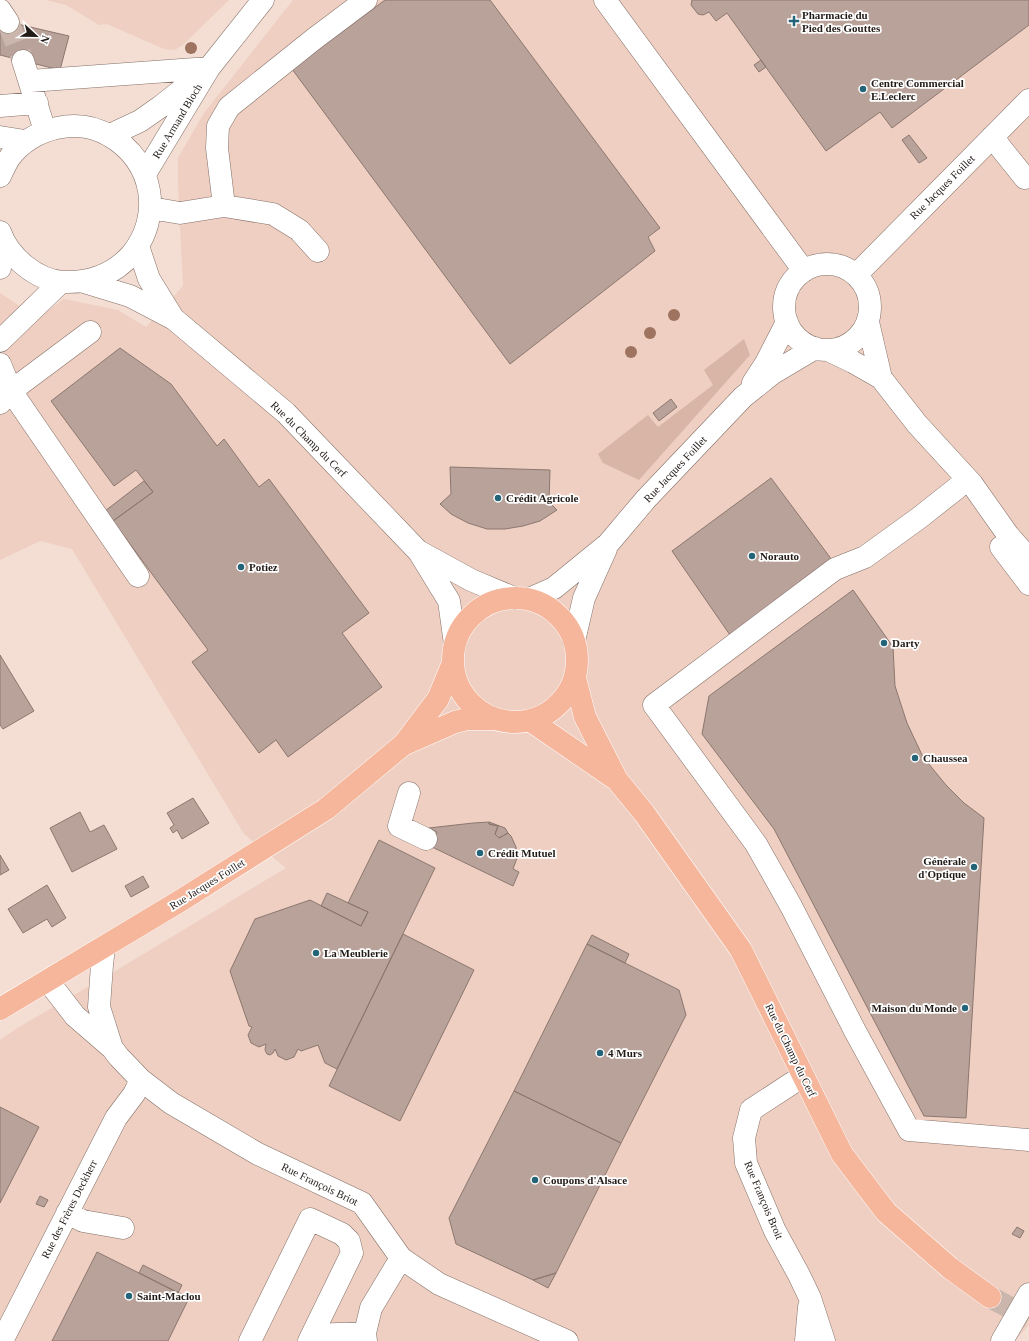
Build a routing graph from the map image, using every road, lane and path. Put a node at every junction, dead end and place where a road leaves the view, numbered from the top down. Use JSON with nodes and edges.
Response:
{"nodes":[{"id":1,"x":263,"y":0,"type":"edge"},
{"id":2,"x":366,"y":0,"type":"edge"},
{"id":3,"x":605,"y":0,"type":"edge"},
{"id":4,"x":209,"y":68,"type":"junction"},
{"id":5,"x":1029,"y":100,"type":"edge"},
{"id":6,"x":37,"y":103,"type":"junction"},
{"id":7,"x":0,"y":106,"type":"edge"},
{"id":8,"x":45,"y":131,"type":"junction"},
{"id":9,"x":110,"y":135,"type":"junction"},
{"id":10,"x":0,"y":137,"type":"edge"},
{"id":11,"x":992,"y":137,"type":"junction"},
{"id":12,"x":25,"y":141,"type":"junction"},
{"id":13,"x":145,"y":174,"type":"junction"},
{"id":14,"x":0,"y":176,"type":"edge"},
{"id":15,"x":1025,"y":178,"type":"dead end"},
{"id":16,"x":224,"y":206,"type":"junction"},
{"id":17,"x":151,"y":208,"type":"junction"},
{"id":18,"x":2,"y":237,"type":"edge"},
{"id":19,"x":138,"y":246,"type":"junction"},
{"id":20,"x":318,"y":251,"type":"dead end"},
{"id":21,"x":0,"y":268,"type":"edge"},
{"id":22,"x":804,"y":271,"type":"junction"},
{"id":23,"x":856,"y":275,"type":"junction"},
{"id":24,"x":61,"y":282,"type":"junction"},
{"id":25,"x":84,"y":282,"type":"junction"},
{"id":26,"x":174,"y":320,"type":"junction"},
{"id":27,"x":787,"y":322,"type":"junction"},
{"id":28,"x":868,"y":322,"type":"junction"},
{"id":29,"x":90,"y":332,"type":"dead end"},
{"id":30,"x":0,"y":341,"type":"edge"},
{"id":31,"x":822,"y":349,"type":"junction"},
{"id":32,"x":0,"y":364,"type":"edge"},
{"id":33,"x":881,"y":378,"type":"junction"},
{"id":34,"x":6,"y":397,"type":"edge"},
{"id":35,"x":743,"y":397,"type":"junction"},
{"id":36,"x":917,"y":424,"type":"junction"},
{"id":37,"x":957,"y":488,"type":"junction"},
{"id":38,"x":608,"y":544,"type":"junction"},
{"id":39,"x":419,"y":552,"type":"junction"},
{"id":40,"x":1029,"y":559,"type":"edge"},
{"id":41,"x":138,"y":576,"type":"dead end"},
{"id":42,"x":1029,"y":584,"type":"edge"},
{"id":43,"x":521,"y":599,"type":"junction"},
{"id":44,"x":574,"y":641,"type":"junction"},
{"id":45,"x":454,"y":654,"type":"junction"},
{"id":46,"x":575,"y":678,"type":"junction"},
{"id":47,"x":495,"y":719,"type":"junction"},
{"id":48,"x":531,"y":721,"type":"junction"},
{"id":49,"x":404,"y":744,"type":"junction"},
{"id":50,"x":617,"y":780,"type":"junction"},
{"id":51,"x":409,"y":793,"type":"dead end"},
{"id":52,"x":426,"y":839,"type":"dead end"},
{"id":53,"x":104,"y":947,"type":"junction"},
{"id":54,"x":48,"y":981,"type":"junction"},
{"id":55,"x":0,"y":1009,"type":"edge"},
{"id":56,"x":112,"y":1048,"type":"junction"},
{"id":57,"x":803,"y":1076,"type":"junction"},
{"id":58,"x":141,"y":1080,"type":"junction"},
{"id":59,"x":1029,"y":1140,"type":"edge"},
{"id":60,"x":67,"y":1213,"type":"junction"},
{"id":61,"x":123,"y":1228,"type":"dead end"},
{"id":62,"x":401,"y":1258,"type":"junction"},
{"id":63,"x":1029,"y":1294,"type":"edge"},
{"id":64,"x":990,"y":1297,"type":"tunnel mouth"},
{"id":65,"x":810,"y":1298,"type":"junction"},
{"id":66,"x":366,"y":1337,"type":"edge"},
{"id":67,"x":310,"y":1338,"type":"edge"},
{"id":68,"x":2,"y":1341,"type":"edge"},
{"id":69,"x":250,"y":1341,"type":"edge"},
{"id":70,"x":566,"y":1341,"type":"edge"},
{"id":71,"x":806,"y":1341,"type":"edge"},
{"id":72,"x":824,"y":1341,"type":"edge"},
{"id":73,"x":1002,"y":1341,"type":"edge"}],
"edges":[{"from":1,"to":4,"type":"street","name":"Rue Armand Bloch"},
{"from":2,"to":16,"type":"street"},
{"from":3,"to":22,"type":"street"},
{"from":4,"to":6,"type":"street"},
{"from":4,"to":9,"type":"street","name":"Rue Armand Bloch"},
{"from":4,"to":13,"type":"street","name":"Rue Armand Bloch"},
{"from":5,"to":11,"type":"street","name":"Rue Jacques Foillet"},
{"from":6,"to":7,"type":"street"},
{"from":6,"to":8,"type":"street"},
{"from":8,"to":9,"type":"street"},
{"from":8,"to":12,"type":"street"},
{"from":9,"to":13,"type":"street"},
{"from":10,"to":12,"type":"street"},
{"from":11,"to":15,"type":"street"},
{"from":11,"to":23,"type":"street","name":"Rue Jacques Foillet"},
{"from":12,"to":14,"type":"street"},
{"from":13,"to":17,"type":"street"},
{"from":16,"to":17,"type":"street"},
{"from":16,"to":20,"type":"street"},
{"from":17,"to":19,"type":"street"},
{"from":18,"to":21,"type":"street"},
{"from":18,"to":24,"type":"street"},
{"from":19,"to":25,"type":"street"},
{"from":19,"to":26,"type":"street","name":"Rue du Champ du Cerf"},
{"from":22,"to":23,"type":"street"},
{"from":22,"to":27,"type":"street"},
{"from":23,"to":28,"type":"street"},
{"from":24,"to":25,"type":"street"},
{"from":24,"to":30,"type":"street"},
{"from":25,"to":26,"type":"street","name":"Rue du Champ du Cerf"},
{"from":26,"to":39,"type":"street","name":"Rue du Champ du Cerf"},
{"from":27,"to":31,"type":"street"},
{"from":27,"to":35,"type":"street","name":"Rue Jacques Foillet"},
{"from":28,"to":31,"type":"street"},
{"from":28,"to":33,"type":"street"},
{"from":29,"to":34,"type":"street"},
{"from":31,"to":33,"type":"street"},
{"from":31,"to":35,"type":"street","name":"Rue Jacques Foillet"},
{"from":32,"to":34,"type":"street"},
{"from":33,"to":36,"type":"street"},
{"from":34,"to":41,"type":"street"},
{"from":35,"to":38,"type":"street","name":"Rue Jacques Foillet"},
{"from":36,"to":37,"type":"street"},
{"from":36,"to":40,"type":"street"},
{"from":37,"to":42,"type":"street"},
{"from":37,"to":59,"type":"street"},
{"from":38,"to":43,"type":"street"},
{"from":38,"to":44,"type":"street"},
{"from":39,"to":43,"type":"street","name":"Rue du Champ du Cerf"},
{"from":39,"to":45,"type":"street","name":"Rue du Champ du Cerf"},
{"from":43,"to":44,"type":"main road"},
{"from":43,"to":45,"type":"main road"},
{"from":44,"to":46,"type":"main road"},
{"from":45,"to":47,"type":"main road"},
{"from":45,"to":49,"type":"main road","name":"Rue Jacques Foillet"},
{"from":46,"to":48,"type":"main road"},
{"from":46,"to":50,"type":"main road","name":"Rue du Champ du Cerf"},
{"from":47,"to":48,"type":"main road"},
{"from":47,"to":49,"type":"main road","name":"Rue Jacques Foillet"},
{"from":48,"to":50,"type":"main road","name":"Rue du Champ du Cerf"},
{"from":49,"to":53,"type":"main road","name":"Rue Jacques Foillet"},
{"from":50,"to":57,"type":"main road","name":"Rue du Champ du Cerf"},
{"from":51,"to":52,"type":"street"},
{"from":53,"to":54,"type":"main road","name":"Rue Jacques Foillet"},
{"from":53,"to":56,"type":"street","name":"Rue François Briot"},
{"from":54,"to":55,"type":"main road","name":"Rue Jacques Foillet"},
{"from":54,"to":56,"type":"street","name":"Rue François Briot"},
{"from":56,"to":58,"type":"street","name":"Rue François Briot"},
{"from":57,"to":64,"type":"main road","name":"Rue du Champ du Cerf"},
{"from":57,"to":65,"type":"street","name":"Rue François Broit"},
{"from":58,"to":60,"type":"street","name":"Rue des Frères Deckherr"},
{"from":58,"to":62,"type":"street","name":"Rue François Briot"},
{"from":60,"to":61,"type":"street"},
{"from":60,"to":68,"type":"street","name":"Rue des Frères Deckherr"},
{"from":62,"to":66,"type":"street"},
{"from":62,"to":70,"type":"street","name":"Rue François Briot"},
{"from":63,"to":73,"type":"street"},
{"from":65,"to":71,"type":"street"},
{"from":65,"to":72,"type":"street","name":"Rue François Broit"},
{"from":66,"to":67,"type":"street"},
{"from":67,"to":69,"type":"street"}]}
